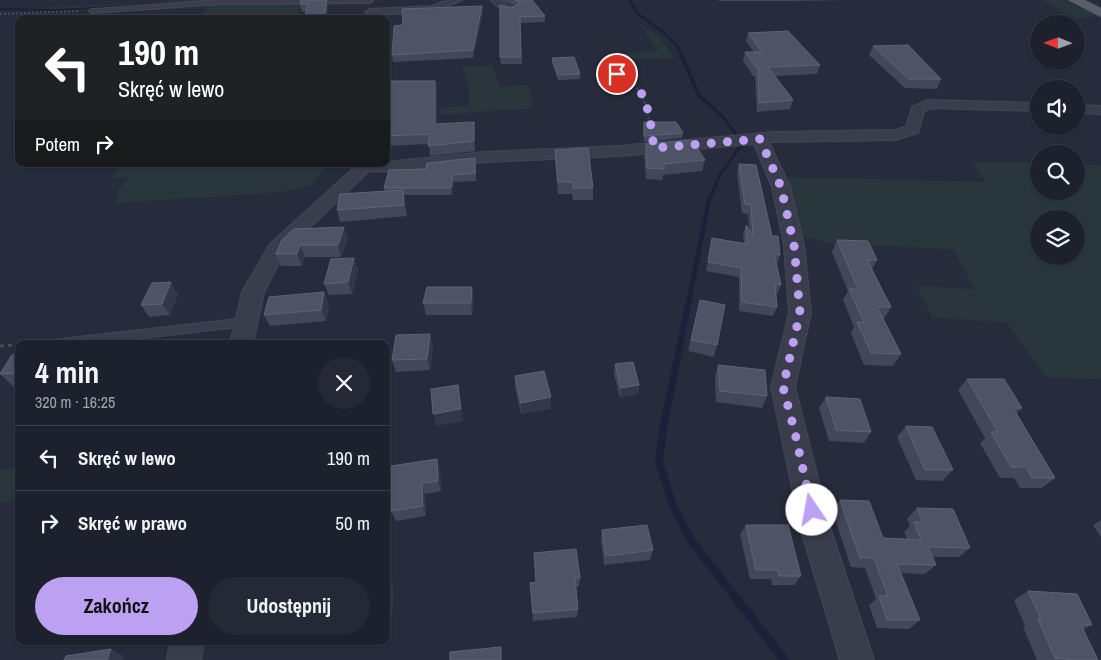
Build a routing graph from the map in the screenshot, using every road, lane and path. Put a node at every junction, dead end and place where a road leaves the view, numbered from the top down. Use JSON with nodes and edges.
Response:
{"nodes":[{"id":1,"x":457,"y":0,"type":"edge"},
{"id":2,"x":496,"y":0,"type":"edge"},
{"id":3,"x":1075,"y":0,"type":"edge"},
{"id":4,"x":1089,"y":0,"type":"edge"},
{"id":5,"x":1101,"y":6,"type":"edge"},
{"id":6,"x":371,"y":8,"type":"edge"},
{"id":7,"x":513,"y":10,"type":"edge"},
{"id":8,"x":92,"y":11,"type":"joint"},
{"id":9,"x":1101,"y":13,"type":"edge"},
{"id":10,"x":0,"y":14,"type":"edge"},
{"id":11,"x":617,"y":74,"type":"dead end"},
{"id":12,"x":1030,"y":107,"type":"edge"},
{"id":13,"x":1085,"y":109,"type":"edge"},
{"id":14,"x":1101,"y":110,"type":"edge"},
{"id":15,"x":754,"y":140,"type":"junction"},
{"id":16,"x":654,"y":148,"type":"junction"},
{"id":17,"x":365,"y":167,"type":"edge"},
{"id":18,"x":390,"y":167,"type":"edge"},
{"id":19,"x":246,"y":322,"type":"junction"},
{"id":20,"x":87,"y":340,"type":"edge"},
{"id":21,"x":242,"y":340,"type":"edge"},
{"id":22,"x":15,"y":345,"type":"edge"},
{"id":23,"x":0,"y":346,"type":"edge"},
{"id":24,"x":186,"y":645,"type":"edge"},
{"id":25,"x":184,"y":660,"type":"edge"},
{"id":26,"x":857,"y":660,"type":"edge"}],
"edges":[{"from":1,"to":6,"type":"street"},
{"from":2,"to":7,"type":"street"},
{"from":3,"to":9,"type":"main road"},
{"from":4,"to":5,"type":"main road"},
{"from":6,"to":8,"type":"lane"},
{"from":8,"to":10,"type":"path"},
{"from":11,"to":16,"type":"path"},
{"from":12,"to":15,"type":"street"},
{"from":13,"to":14,"type":"street"},
{"from":15,"to":16,"type":"street"},
{"from":15,"to":26,"type":"street"},
{"from":16,"to":18,"type":"street"},
{"from":17,"to":19,"type":"street"},
{"from":19,"to":20,"type":"lane"},
{"from":19,"to":21,"type":"street"},
{"from":22,"to":23,"type":"path"},
{"from":24,"to":25,"type":"street"}]}
